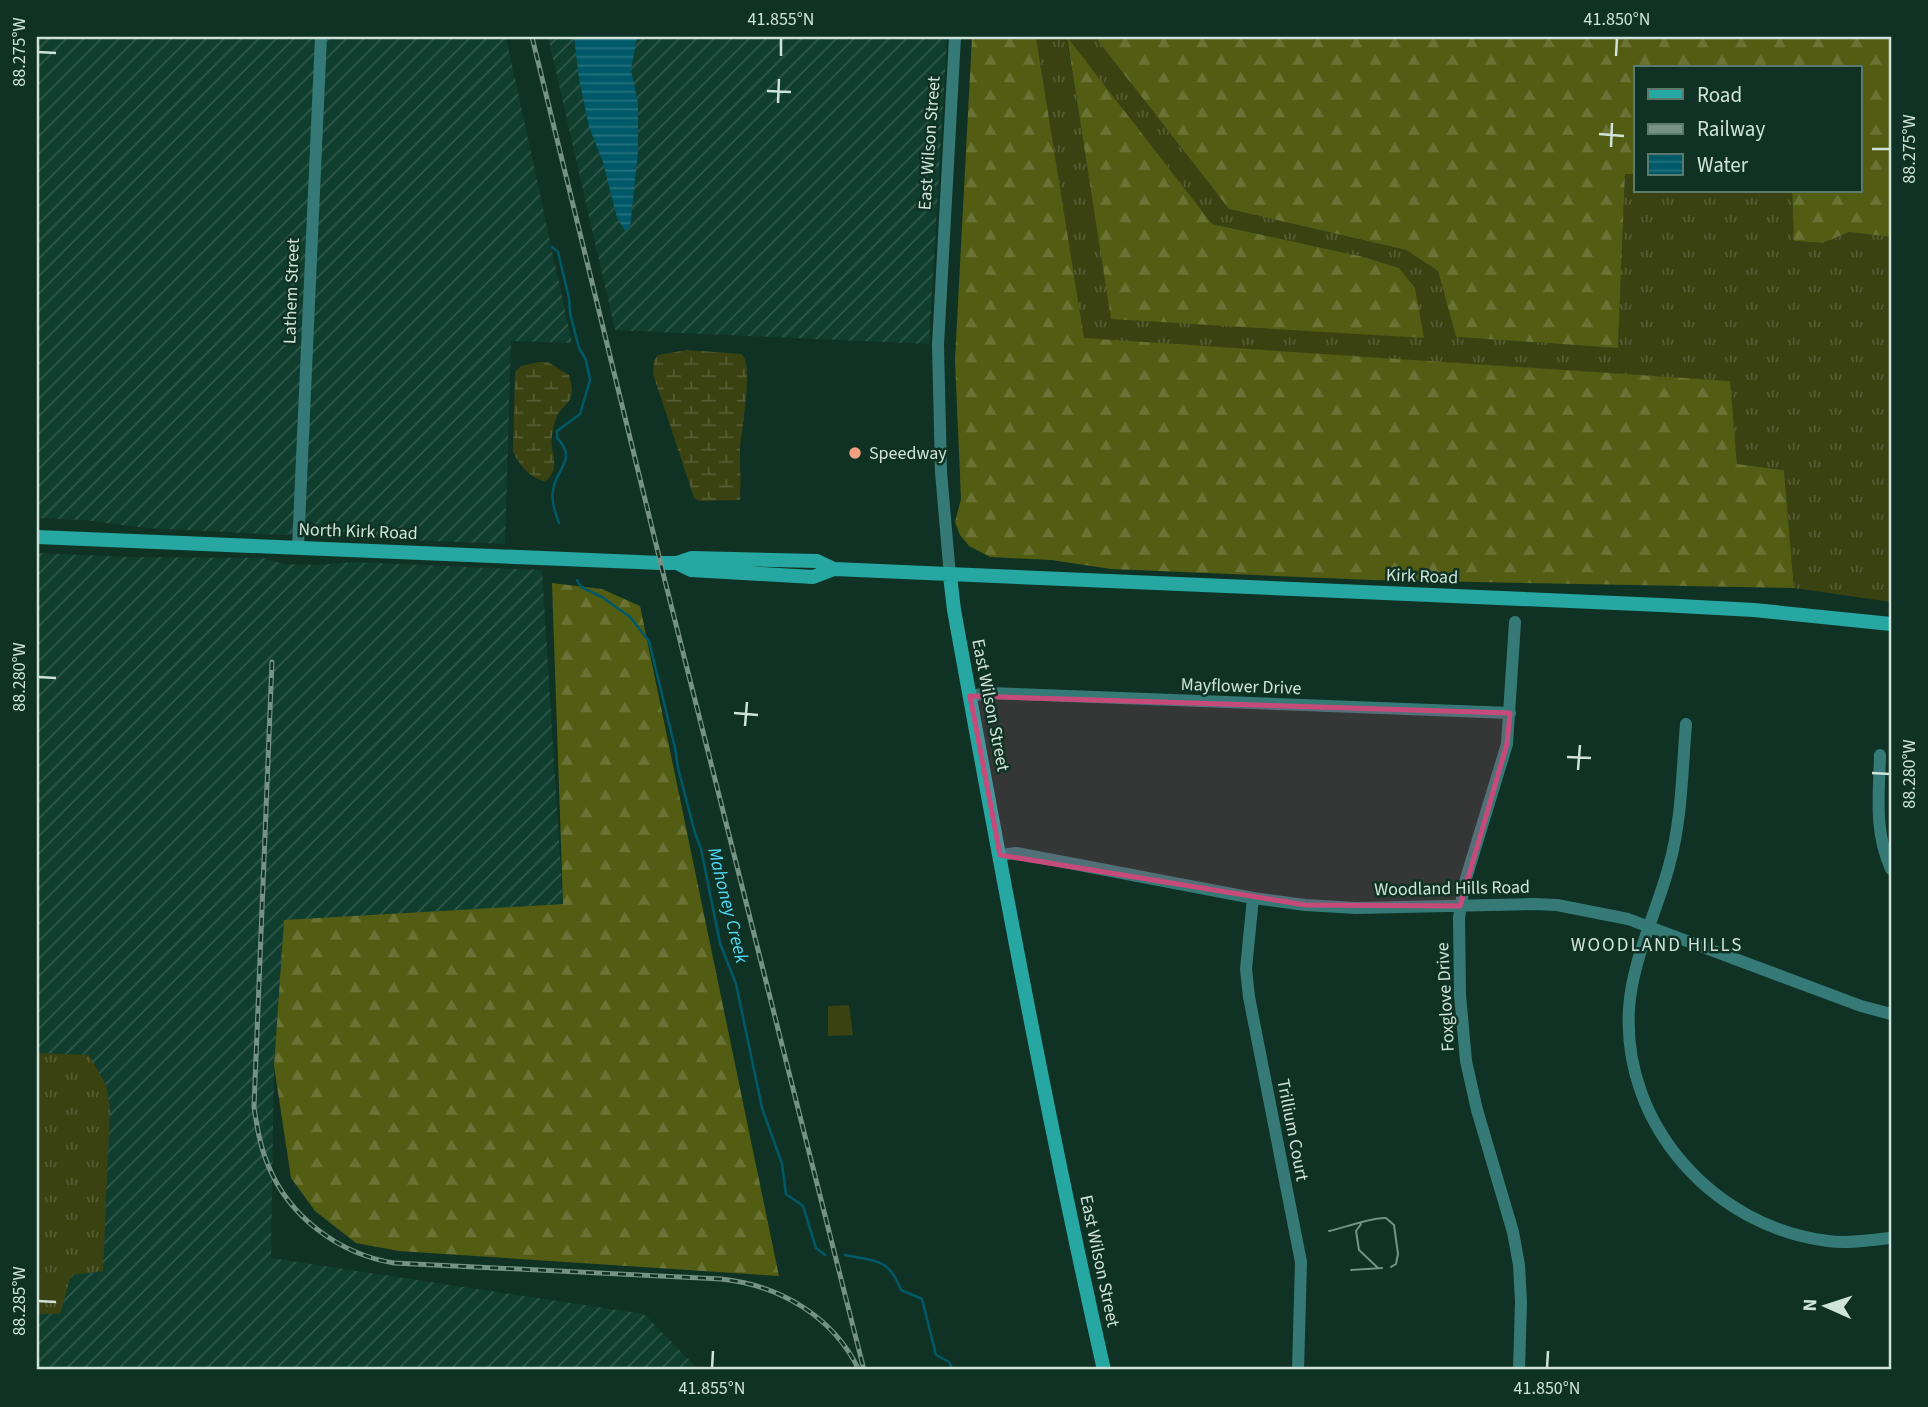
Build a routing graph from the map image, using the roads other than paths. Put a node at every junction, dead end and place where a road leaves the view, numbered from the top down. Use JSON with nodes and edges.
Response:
{"nodes":[{"id":1,"x":321,"y":37,"type":"edge"},
{"id":2,"x":955,"y":37,"type":"edge"},
{"id":3,"x":37,"y":537,"type":"edge"},
{"id":4,"x":298,"y":547,"type":"junction"},
{"id":5,"x":950,"y":576,"type":"junction"},
{"id":6,"x":1514,"y":622,"type":"dead end"},
{"id":7,"x":1891,"y":624,"type":"edge"},
{"id":8,"x":970,"y":696,"type":"junction"},
{"id":9,"x":1510,"y":713,"type":"junction"},
{"id":10,"x":1686,"y":724,"type":"dead end"},
{"id":11,"x":1880,"y":755,"type":"dead end"},
{"id":12,"x":1000,"y":855,"type":"junction"},
{"id":13,"x":1891,"y":869,"type":"edge"},
{"id":14,"x":1253,"y":898,"type":"junction"},
{"id":15,"x":1460,"y":905,"type":"junction"},
{"id":16,"x":1650,"y":927,"type":"junction"},
{"id":17,"x":1891,"y":1014,"type":"edge"},
{"id":18,"x":1891,"y":1238,"type":"edge"},
{"id":19,"x":1104,"y":1370,"type":"edge"},
{"id":20,"x":1298,"y":1370,"type":"edge"},
{"id":21,"x":1519,"y":1370,"type":"edge"}],
"edges":[{"from":1,"to":4,"type":"street","name":"Lathem Street"},
{"from":2,"to":5,"type":"street","name":"East Wilson Street"},
{"from":3,"to":4,"type":"street","name":"North Kirk Road"},
{"from":4,"to":5,"type":"street","name":"North Kirk Road"},
{"from":5,"to":7,"type":"street","name":"Kirk Road"},
{"from":5,"to":8,"type":"street","name":"East Wilson Street"},
{"from":6,"to":9,"type":"street","name":"Foxglove Drive"},
{"from":8,"to":9,"type":"street","name":"Mayflower Drive"},
{"from":8,"to":12,"type":"street","name":"East Wilson Street"},
{"from":9,"to":15,"type":"street","name":"Foxglove Drive"},
{"from":10,"to":16,"type":"street"},
{"from":11,"to":13,"type":"street"},
{"from":12,"to":14,"type":"street","name":"Woodland Hills Road"},
{"from":12,"to":19,"type":"street","name":"East Wilson Street"},
{"from":14,"to":15,"type":"street","name":"Woodland Hills Road"},
{"from":14,"to":20,"type":"street","name":"Trillium Court"},
{"from":15,"to":16,"type":"street","name":"Woodland Hills Road"},
{"from":15,"to":21,"type":"street","name":"Foxglove Drive"},
{"from":16,"to":17,"type":"street","name":"Woodland Hills Road"},
{"from":16,"to":18,"type":"street"}]}
